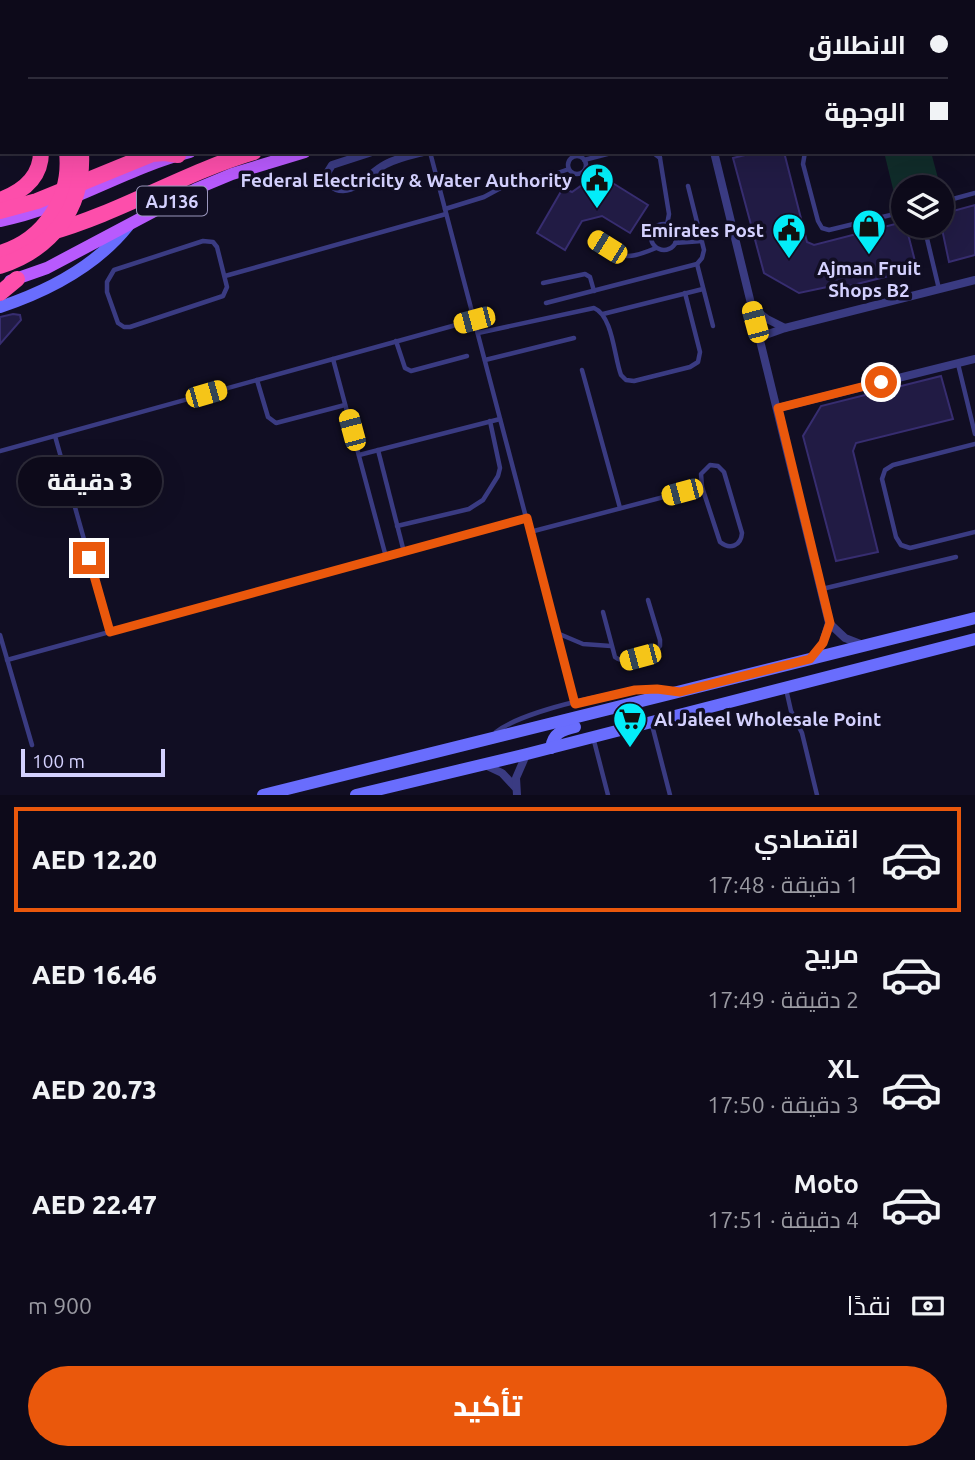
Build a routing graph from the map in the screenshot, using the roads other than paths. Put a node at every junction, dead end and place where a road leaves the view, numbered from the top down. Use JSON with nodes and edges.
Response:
{"nodes":[{"id":1,"x":41,"y":154,"type":"edge"},
{"id":2,"x":67,"y":154,"type":"edge"},
{"id":3,"x":81,"y":154,"type":"edge"},
{"id":4,"x":152,"y":154,"type":"edge"},
{"id":5,"x":184,"y":154,"type":"edge"},
{"id":6,"x":248,"y":154,"type":"edge"},
{"id":7,"x":297,"y":154,"type":"edge"},
{"id":8,"x":366,"y":154,"type":"edge"},
{"id":9,"x":416,"y":154,"type":"edge"},
{"id":10,"x":431,"y":154,"type":"edge"},
{"id":11,"x":575,"y":154,"type":"edge"},
{"id":12,"x":607,"y":154,"type":"edge"},
{"id":13,"x":714,"y":154,"type":"edge"},
{"id":14,"x":804,"y":154,"type":"edge"},
{"id":15,"x":659,"y":155,"type":"edge"},
{"id":16,"x":584,"y":160,"type":"junction"},
{"id":17,"x":569,"y":169,"type":"junction"},
{"id":18,"x":688,"y":186,"type":"dead end"},
{"id":19,"x":975,"y":193,"type":"edge"},
{"id":20,"x":954,"y":199,"type":"edge"},
{"id":21,"x":0,"y":200,"type":"edge"},
{"id":22,"x":0,"y":211,"type":"edge"},
{"id":23,"x":446,"y":211,"type":"junction"},
{"id":24,"x":891,"y":215,"type":"edge"},
{"id":25,"x":0,"y":221,"type":"edge"},
{"id":26,"x":131,"y":222,"type":"junction"},
{"id":27,"x":667,"y":225,"type":"junction"},
{"id":28,"x":927,"y":238,"type":"edge"},
{"id":29,"x":594,"y":239,"type":"dead end"},
{"id":30,"x":702,"y":241,"type":"junction"},
{"id":31,"x":675,"y":243,"type":"junction"},
{"id":32,"x":0,"y":244,"type":"edge"},
{"id":33,"x":656,"y":248,"type":"junction"},
{"id":34,"x":0,"y":253,"type":"edge"},
{"id":35,"x":697,"y":264,"type":"junction"},
{"id":36,"x":0,"y":266,"type":"edge"},
{"id":37,"x":225,"y":276,"type":"junction"},
{"id":38,"x":17,"y":279,"type":"junction"},
{"id":39,"x":975,"y":280,"type":"edge"},
{"id":40,"x":543,"y":283,"type":"dead end"},
{"id":41,"x":0,"y":284,"type":"edge"},
{"id":42,"x":703,"y":289,"type":"junction"},
{"id":43,"x":939,"y":289,"type":"junction"},
{"id":44,"x":594,"y":291,"type":"junction"},
{"id":45,"x":0,"y":293,"type":"edge"},
{"id":46,"x":685,"y":293,"type":"junction"},
{"id":47,"x":545,"y":303,"type":"dead end"},
{"id":48,"x":751,"y":306,"type":"junction"},
{"id":49,"x":0,"y":307,"type":"edge"},
{"id":50,"x":603,"y":314,"type":"junction"},
{"id":51,"x":474,"y":320,"type":"junction"},
{"id":52,"x":713,"y":326,"type":"dead end"},
{"id":53,"x":785,"y":328,"type":"junction"},
{"id":54,"x":478,"y":333,"type":"junction"},
{"id":55,"x":760,"y":337,"type":"junction"},
{"id":56,"x":574,"y":338,"type":"dead end"},
{"id":57,"x":396,"y":341,"type":"junction"},
{"id":58,"x":467,"y":356,"type":"dead end"},
{"id":59,"x":333,"y":359,"type":"junction"},
{"id":60,"x":975,"y":359,"type":"edge"},
{"id":61,"x":485,"y":360,"type":"junction"},
{"id":62,"x":958,"y":363,"type":"junction"},
{"id":63,"x":582,"y":370,"type":"dead end"},
{"id":64,"x":257,"y":380,"type":"junction"},
{"id":65,"x":345,"y":405,"type":"junction"},
{"id":66,"x":778,"y":408,"type":"junction"},
{"id":67,"x":500,"y":419,"type":"junction"},
{"id":68,"x":490,"y":421,"type":"junction"},
{"id":69,"x":975,"y":434,"type":"edge"},
{"id":70,"x":55,"y":436,"type":"junction"},
{"id":71,"x":975,"y":444,"type":"edge"},
{"id":72,"x":378,"y":450,"type":"junction"},
{"id":73,"x":0,"y":451,"type":"edge"},
{"id":74,"x":359,"y":455,"type":"junction"},
{"id":75,"x":702,"y":487,"type":"junction"},
{"id":76,"x":620,"y":508,"type":"junction"},
{"id":77,"x":527,"y":518,"type":"junction"},
{"id":78,"x":397,"y":526,"type":"junction"},
{"id":79,"x":530,"y":532,"type":"junction"},
{"id":80,"x":975,"y":532,"type":"edge"},
{"id":81,"x":404,"y":552,"type":"junction"},
{"id":82,"x":387,"y":557,"type":"junction"},
{"id":83,"x":956,"y":557,"type":"dead end"},
{"id":84,"x":821,"y":589,"type":"junction"},
{"id":85,"x":648,"y":600,"type":"dead end"},
{"id":86,"x":603,"y":612,"type":"dead end"},
{"id":87,"x":975,"y":618,"type":"edge"},
{"id":88,"x":830,"y":623,"type":"junction"},
{"id":89,"x":110,"y":632,"type":"junction"},
{"id":90,"x":557,"y":633,"type":"junction"},
{"id":91,"x":0,"y":635,"type":"edge"},
{"id":92,"x":975,"y":639,"type":"edge"},
{"id":93,"x":611,"y":646,"type":"junction"},
{"id":94,"x":864,"y":646,"type":"junction"},
{"id":95,"x":810,"y":659,"type":"junction"},
{"id":96,"x":7,"y":660,"type":"junction"},
{"id":97,"x":785,"y":686,"type":"junction"},
{"id":98,"x":680,"y":692,"type":"junction"},
{"id":99,"x":654,"y":699,"type":"junction"},
{"id":100,"x":575,"y":704,"type":"junction"},
{"id":101,"x":650,"y":721,"type":"junction"},
{"id":102,"x":593,"y":736,"type":"junction"},
{"id":103,"x":488,"y":741,"type":"junction"},
{"id":104,"x":32,"y":745,"type":"dead end"},
{"id":105,"x":551,"y":748,"type":"junction"},
{"id":106,"x":527,"y":754,"type":"junction"},
{"id":107,"x":485,"y":765,"type":"junction"},
{"id":108,"x":516,"y":791,"type":"edge"},
{"id":109,"x":264,"y":795,"type":"edge"},
{"id":110,"x":356,"y":795,"type":"edge"},
{"id":111,"x":608,"y":795,"type":"edge"},
{"id":112,"x":670,"y":795,"type":"edge"},
{"id":113,"x":817,"y":795,"type":"edge"}],
"edges":[{"from":1,"to":21,"type":"highway"},
{"from":2,"to":34,"type":"highway","bridge":true},
{"from":3,"to":36,"type":"highway","bridge":true},
{"from":4,"to":22,"type":"highway"},
{"from":5,"to":25,"type":"main road","number":"AJ136"},
{"from":6,"to":32,"type":"highway"},
{"from":7,"to":26,"type":"main road","number":"AJ136"},
{"from":8,"to":9,"type":"street"},
{"from":10,"to":23,"type":"lane"},
{"from":11,"to":16,"type":"lane"},
{"from":11,"to":17,"type":"lane"},
{"from":12,"to":16,"type":"lane"},
{"from":13,"to":48,"type":"street"},
{"from":14,"to":24,"type":"lane"},
{"from":15,"to":27,"type":"lane"},
{"from":16,"to":17,"type":"lane"},
{"from":17,"to":23,"type":"lane"},
{"from":18,"to":30,"type":"lane"},
{"from":19,"to":20,"type":"lane"},
{"from":23,"to":37,"type":"lane"},
{"from":23,"to":51,"type":"lane"},
{"from":26,"to":38,"type":"main road","number":"AJ136"},
{"from":26,"to":49,"type":"main road"},
{"from":27,"to":31,"type":"lane"},
{"from":27,"to":33,"type":"lane"},
{"from":28,"to":43,"type":"lane"},
{"from":29,"to":33,"type":"lane"},
{"from":30,"to":31,"type":"lane"},
{"from":30,"to":35,"type":"lane"},
{"from":31,"to":33,"type":"lane"},
{"from":35,"to":42,"type":"lane"},
{"from":35,"to":44,"type":"lane"},
{"from":37,"to":37,"type":"lane"},
{"from":38,"to":41,"type":"main road","number":"AJ136"},
{"from":38,"to":45,"type":"highway"},
{"from":39,"to":43,"type":"street"},
{"from":40,"to":44,"type":"lane"},
{"from":42,"to":46,"type":"lane"},
{"from":42,"to":52,"type":"lane"},
{"from":43,"to":53,"type":"street"},
{"from":44,"to":47,"type":"lane"},
{"from":46,"to":50,"type":"lane"},
{"from":46,"to":50,"type":"lane"},
{"from":48,"to":53,"type":"street"},
{"from":48,"to":55,"type":"street"},
{"from":50,"to":54,"type":"lane"},
{"from":51,"to":54,"type":"lane"},
{"from":51,"to":57,"type":"lane"},
{"from":53,"to":55,"type":"street"},
{"from":54,"to":61,"type":"lane"},
{"from":55,"to":66,"type":"street"},
{"from":56,"to":61,"type":"lane"},
{"from":57,"to":58,"type":"lane"},
{"from":57,"to":59,"type":"lane"},
{"from":59,"to":64,"type":"lane"},
{"from":59,"to":65,"type":"lane"},
{"from":60,"to":62,"type":"street"},
{"from":61,"to":67,"type":"lane"},
{"from":62,"to":66,"type":"street"},
{"from":62,"to":69,"type":"lane"},
{"from":63,"to":76,"type":"lane"},
{"from":64,"to":65,"type":"lane"},
{"from":64,"to":70,"type":"lane"},
{"from":65,"to":74,"type":"lane"},
{"from":66,"to":84,"type":"street"},
{"from":67,"to":68,"type":"lane"},
{"from":67,"to":77,"type":"lane"},
{"from":68,"to":72,"type":"lane"},
{"from":68,"to":78,"type":"lane"},
{"from":70,"to":73,"type":"lane"},
{"from":70,"to":89,"type":"lane"},
{"from":71,"to":80,"type":"lane"},
{"from":72,"to":74,"type":"lane"},
{"from":72,"to":78,"type":"lane"},
{"from":74,"to":82,"type":"lane"},
{"from":75,"to":75,"type":"lane"},
{"from":75,"to":76,"type":"lane"},
{"from":76,"to":79,"type":"lane"},
{"from":77,"to":79,"type":"lane"},
{"from":77,"to":81,"type":"lane"},
{"from":78,"to":81,"type":"lane"},
{"from":79,"to":90,"type":"lane"},
{"from":81,"to":82,"type":"lane"},
{"from":82,"to":89,"type":"lane"},
{"from":83,"to":84,"type":"lane"},
{"from":84,"to":88,"type":"street"},
{"from":85,"to":93,"type":"lane"},
{"from":86,"to":93,"type":"lane"},
{"from":87,"to":94,"type":"main road"},
{"from":88,"to":94,"type":"street"},
{"from":88,"to":95,"type":"street"},
{"from":89,"to":96,"type":"lane"},
{"from":90,"to":93,"type":"lane"},
{"from":90,"to":100,"type":"lane"},
{"from":91,"to":96,"type":"lane"},
{"from":92,"to":97,"type":"main road"},
{"from":94,"to":95,"type":"main road"},
{"from":95,"to":98,"type":"main road"},
{"from":96,"to":104,"type":"lane"},
{"from":97,"to":101,"type":"main road"},
{"from":97,"to":113,"type":"lane"},
{"from":98,"to":99,"type":"main road"},
{"from":98,"to":100,"type":"lane"},
{"from":99,"to":103,"type":"main road"},
{"from":99,"to":105,"type":"main road"},
{"from":100,"to":103,"type":"lane"},
{"from":101,"to":102,"type":"main road"},
{"from":101,"to":112,"type":"lane"},
{"from":102,"to":105,"type":"main road"},
{"from":102,"to":111,"type":"lane"},
{"from":103,"to":109,"type":"main road"},
{"from":105,"to":106,"type":"main road"},
{"from":106,"to":107,"type":"main road"},
{"from":106,"to":108,"type":"street"},
{"from":107,"to":108,"type":"street"},
{"from":107,"to":110,"type":"main road"}]}
